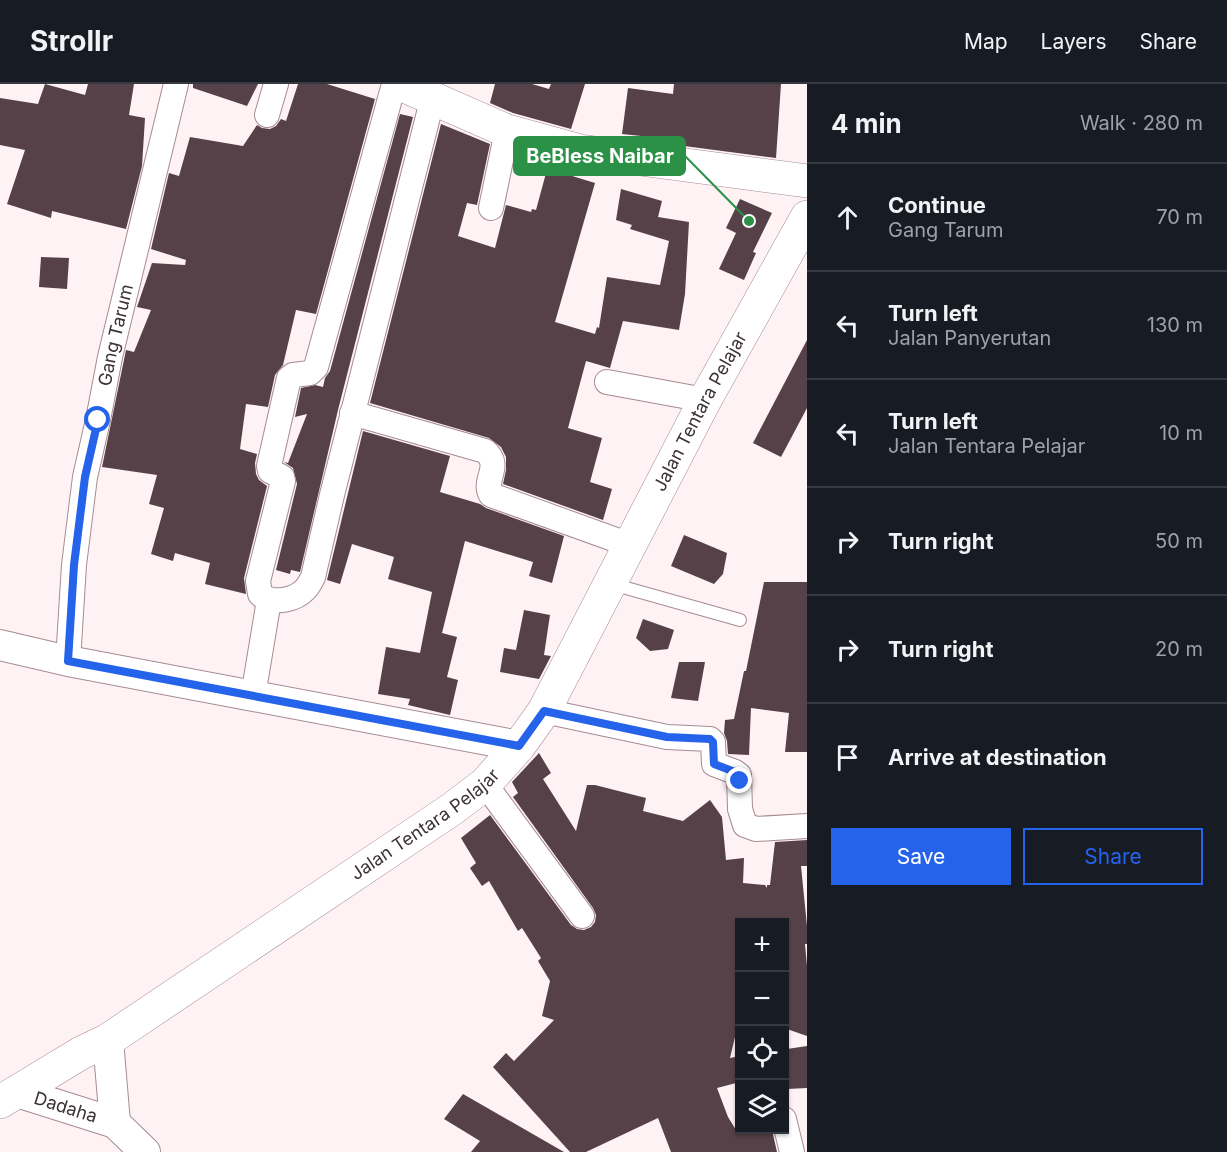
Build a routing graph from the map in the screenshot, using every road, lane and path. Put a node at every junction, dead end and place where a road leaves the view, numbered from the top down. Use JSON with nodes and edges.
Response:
{"nodes":[{"id":1,"x":176,"y":84,"type":"edge"},
{"id":2,"x":276,"y":84,"type":"edge"},
{"id":3,"x":394,"y":84,"type":"edge"},
{"id":4,"x":400,"y":84,"type":"edge"},
{"id":5,"x":433,"y":97,"type":"junction"},
{"id":6,"x":267,"y":115,"type":"dead end"},
{"id":7,"x":507,"y":131,"type":"junction"},
{"id":8,"x":807,"y":181,"type":"edge"},
{"id":9,"x":491,"y":208,"type":"dead end"},
{"id":10,"x":807,"y":218,"type":"edge"},
{"id":11,"x":607,"y":382,"type":"dead end"},
{"id":12,"x":705,"y":400,"type":"junction"},
{"id":13,"x":352,"y":413,"type":"junction"},
{"id":14,"x":630,"y":545,"type":"junction"},
{"id":15,"x":611,"y":584,"type":"junction"},
{"id":16,"x":269,"y":600,"type":"junction"},
{"id":17,"x":740,"y":620,"type":"dead end"},
{"id":18,"x":0,"y":645,"type":"edge"},
{"id":19,"x":68,"y":661,"type":"junction"},
{"id":20,"x":253,"y":696,"type":"junction"},
{"id":21,"x":544,"y":711,"type":"junction"},
{"id":22,"x":519,"y":746,"type":"junction"},
{"id":23,"x":485,"y":784,"type":"junction"},
{"id":24,"x":807,"y":826,"type":"edge"},
{"id":25,"x":582,"y":916,"type":"dead end"},
{"id":26,"x":108,"y":1040,"type":"junction"},
{"id":27,"x":9,"y":1097,"type":"edge"},
{"id":28,"x":115,"y":1123,"type":"junction"},
{"id":29,"x":788,"y":1134,"type":"edge"},
{"id":30,"x":146,"y":1152,"type":"edge"},
{"id":31,"x":792,"y":1152,"type":"edge"}],
"edges":[{"from":1,"to":19,"type":"street","name":"Gang Tarum"},
{"from":2,"to":6,"type":"street"},
{"from":3,"to":16,"type":"street"},
{"from":4,"to":5,"type":"main road"},
{"from":5,"to":7,"type":"main road"},
{"from":5,"to":13,"type":"street"},
{"from":7,"to":8,"type":"main road"},
{"from":7,"to":9,"type":"street"},
{"from":10,"to":12,"type":"main road","name":"Jalan Tentara Pelajar"},
{"from":11,"to":12,"type":"street"},
{"from":12,"to":14,"type":"main road","name":"Jalan Tentara Pelajar"},
{"from":13,"to":14,"type":"street"},
{"from":13,"to":16,"type":"street"},
{"from":14,"to":15,"type":"main road","name":"Jalan Tentara Pelajar"},
{"from":15,"to":17,"type":"lane"},
{"from":15,"to":21,"type":"main road","name":"Jalan Tentara Pelajar"},
{"from":16,"to":20,"type":"street"},
{"from":18,"to":19,"type":"street"},
{"from":19,"to":20,"type":"street"},
{"from":20,"to":22,"type":"street"},
{"from":21,"to":22,"type":"main road","name":"Jalan Tentara Pelajar"},
{"from":21,"to":24,"type":"street"},
{"from":22,"to":23,"type":"main road","name":"Jalan Tentara Pelajar"},
{"from":23,"to":25,"type":"street"},
{"from":23,"to":26,"type":"main road","name":"Jalan Tentara Pelajar"},
{"from":26,"to":27,"type":"main road","name":"Jalan Tentara Pelajar"},
{"from":26,"to":28,"type":"street","name":"Dadaha"},
{"from":27,"to":28,"type":"street","name":"Dadaha"},
{"from":28,"to":30,"type":"street","name":"Dadaha"},
{"from":29,"to":31,"type":"street"}]}
